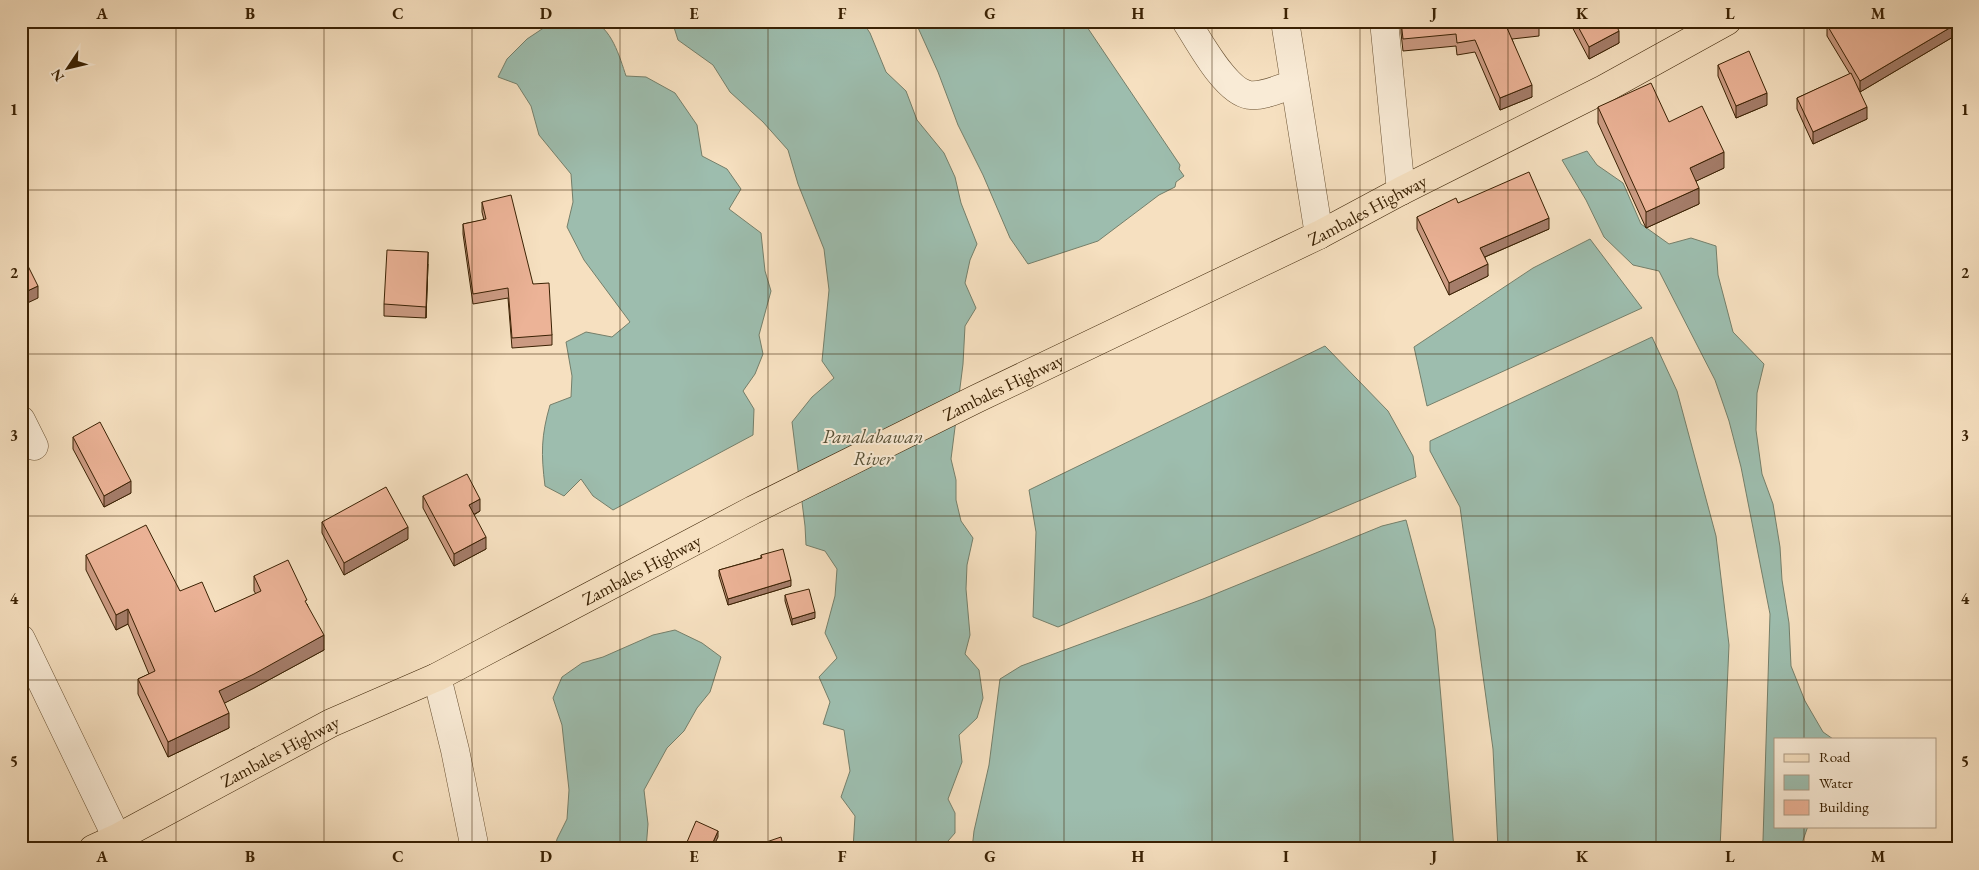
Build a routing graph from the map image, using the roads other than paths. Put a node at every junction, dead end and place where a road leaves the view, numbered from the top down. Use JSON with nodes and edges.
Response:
{"nodes":[{"id":1,"x":1186,"y":21,"type":"edge"},
{"id":2,"x":1285,"y":21,"type":"edge"},
{"id":3,"x":1384,"y":21,"type":"edge"},
{"id":4,"x":1727,"y":21,"type":"edge"},
{"id":5,"x":1294,"y":84,"type":"junction"},
{"id":6,"x":1401,"y":191,"type":"junction"},
{"id":7,"x":1319,"y":235,"type":"junction"},
{"id":8,"x":21,"y":420,"type":"edge"},
{"id":9,"x":34,"y":446,"type":"dead end"},
{"id":10,"x":21,"y":639,"type":"edge"},
{"id":11,"x":437,"y":677,"type":"junction"},
{"id":12,"x":105,"y":843,"type":"edge"},
{"id":13,"x":475,"y":849,"type":"edge"}],
"edges":[{"from":1,"to":5,"type":"street"},
{"from":2,"to":5,"type":"street"},
{"from":3,"to":6,"type":"street"},
{"from":4,"to":6,"type":"main road","name":"Zambales Highway"},
{"from":5,"to":7,"type":"street"},
{"from":6,"to":7,"type":"main road","name":"Zambales Highway"},
{"from":7,"to":11,"type":"main road","name":"Zambales Highway"},
{"from":8,"to":9,"type":"street"},
{"from":10,"to":12,"type":"street"},
{"from":11,"to":12,"type":"main road","name":"Zambales Highway"},
{"from":11,"to":13,"type":"street"}]}
